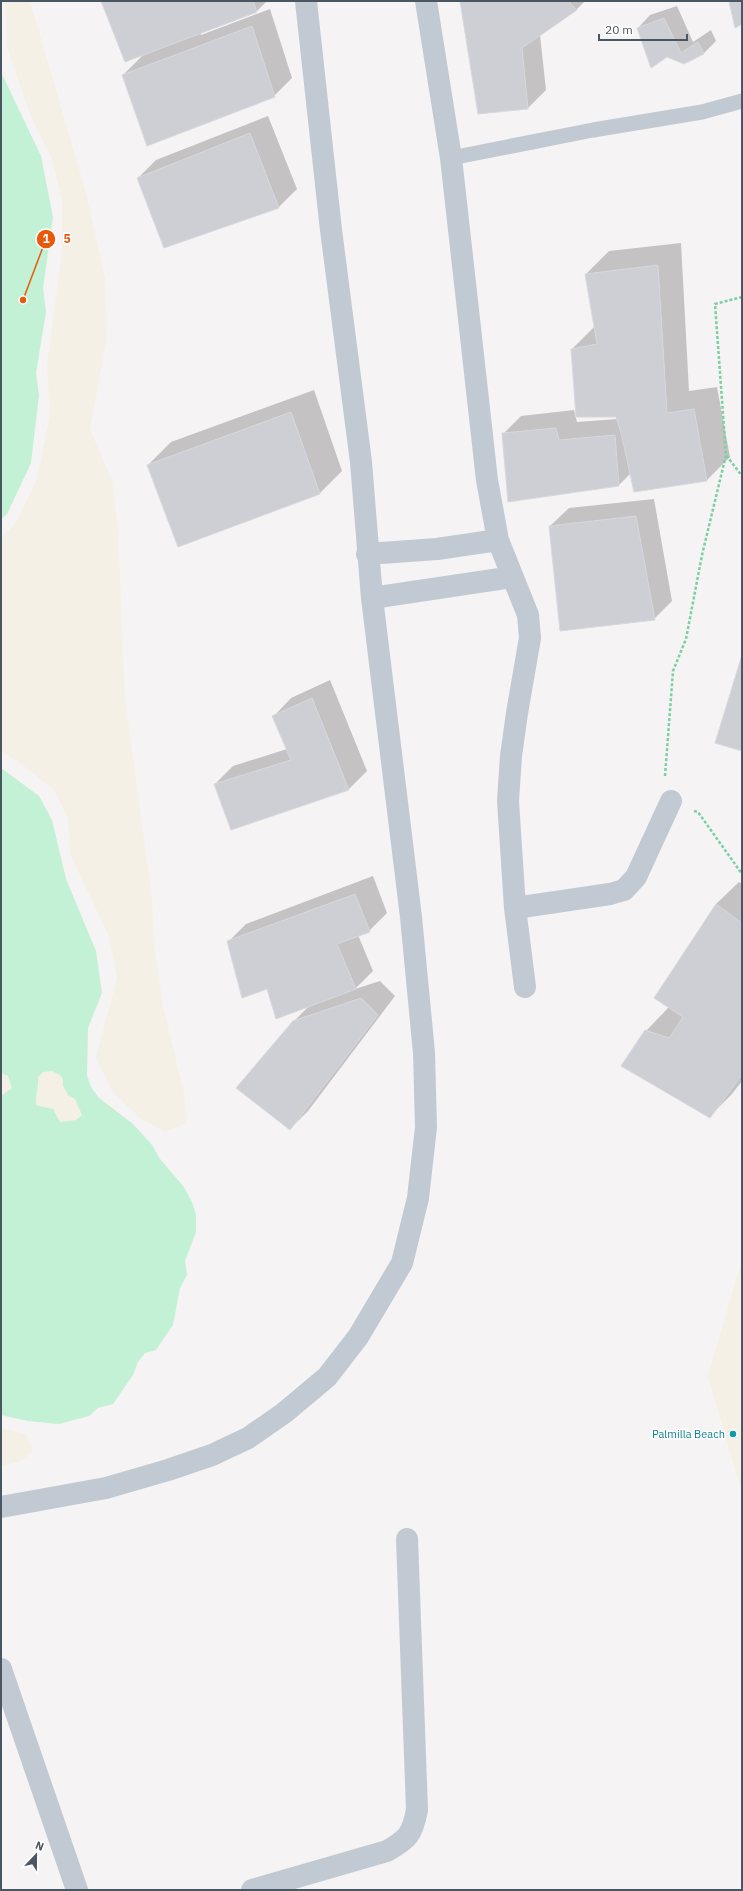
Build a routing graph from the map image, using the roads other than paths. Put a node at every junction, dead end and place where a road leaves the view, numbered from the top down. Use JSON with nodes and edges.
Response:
{"nodes":[{"id":1,"x":306,"y":1,"type":"edge"},
{"id":2,"x":426,"y":1,"type":"edge"},
{"id":3,"x":742,"y":101,"type":"edge"},
{"id":4,"x":451,"y":158,"type":"junction"},
{"id":5,"x":498,"y":540,"type":"junction"},
{"id":6,"x":367,"y":554,"type":"junction"},
{"id":7,"x":512,"y":578,"type":"junction"},
{"id":8,"x":372,"y":598,"type":"junction"},
{"id":9,"x":671,"y":801,"type":"road end"},
{"id":10,"x":515,"y":908,"type":"junction"},
{"id":11,"x":525,"y":987,"type":"dead end"},
{"id":12,"x":1,"y":1508,"type":"edge"},
{"id":13,"x":407,"y":1539,"type":"dead end"},
{"id":14,"x":1,"y":1669,"type":"edge"},
{"id":15,"x":77,"y":1890,"type":"edge"},
{"id":16,"x":252,"y":1890,"type":"edge"}],
"edges":[{"from":1,"to":6,"type":"street"},
{"from":2,"to":4,"type":"street"},
{"from":3,"to":4,"type":"lane"},
{"from":4,"to":5,"type":"street"},
{"from":5,"to":6,"type":"street"},
{"from":5,"to":7,"type":"street"},
{"from":6,"to":8,"type":"street"},
{"from":7,"to":8,"type":"street"},
{"from":7,"to":10,"type":"street"},
{"from":8,"to":12,"type":"street"},
{"from":9,"to":10,"type":"street"},
{"from":10,"to":11,"type":"street"},
{"from":13,"to":16,"type":"street"},
{"from":14,"to":15,"type":"street"}]}
